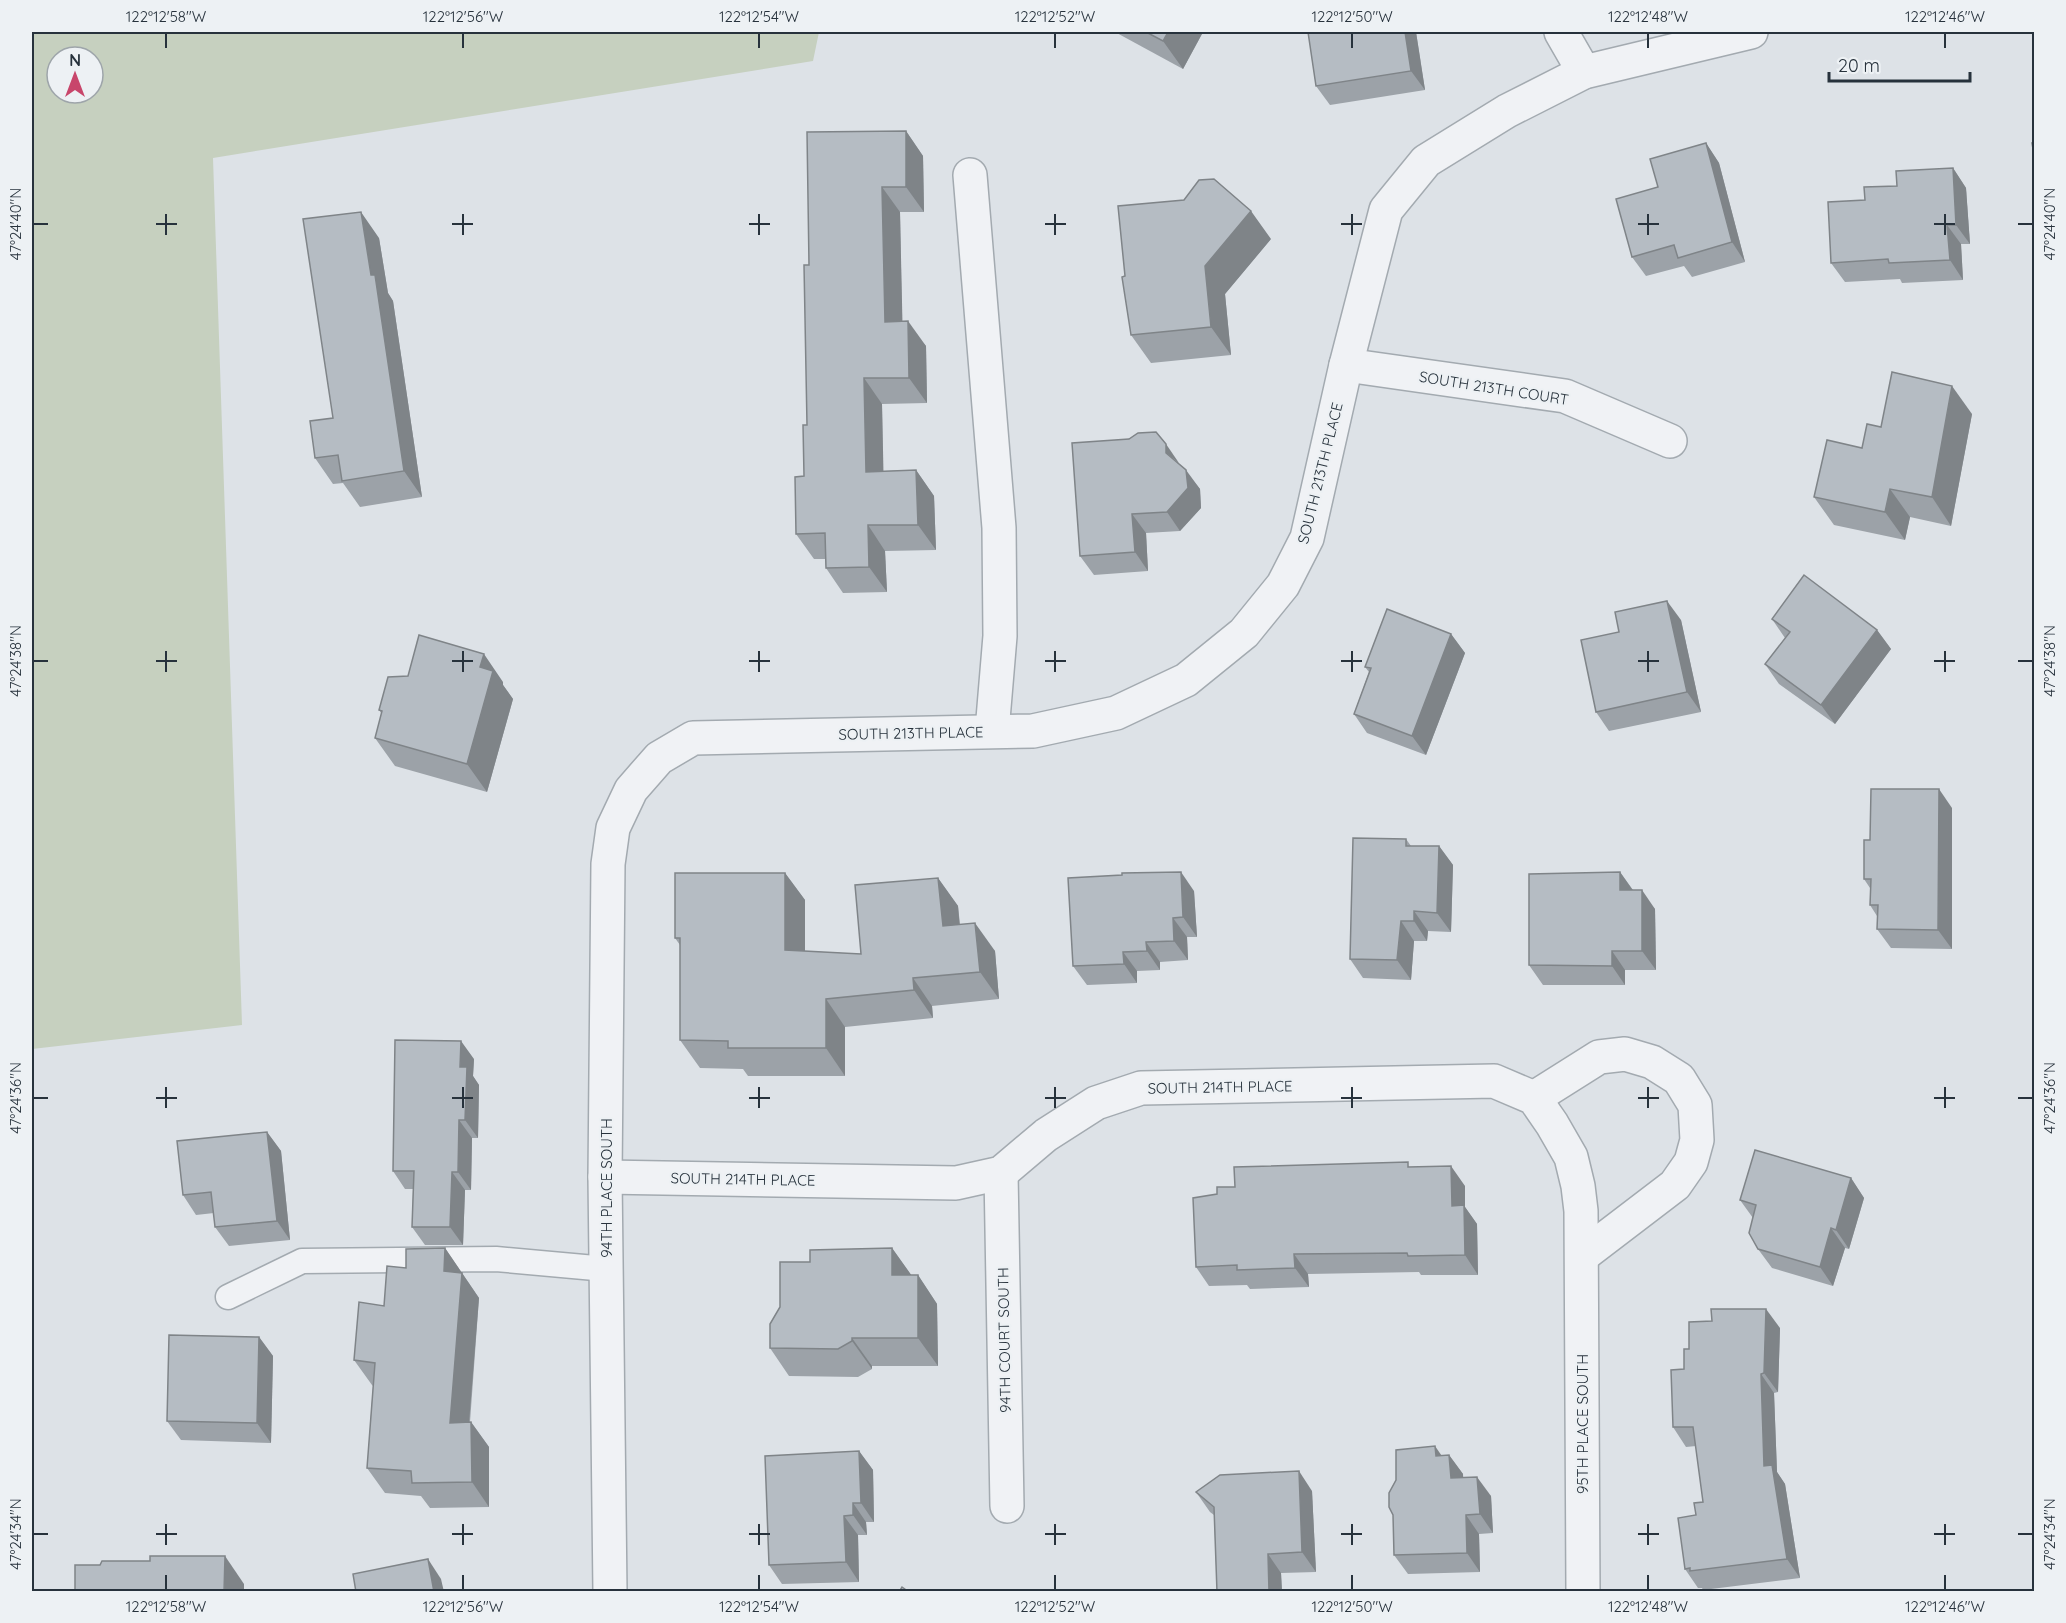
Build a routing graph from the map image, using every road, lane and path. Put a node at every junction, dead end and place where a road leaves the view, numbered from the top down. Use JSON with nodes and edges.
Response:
{"nodes":[{"id":1,"x":1561,"y":32,"type":"edge"},
{"id":2,"x":1751,"y":32,"type":"edge"},
{"id":3,"x":1584,"y":72,"type":"junction"},
{"id":4,"x":970,"y":175,"type":"dead end"},
{"id":5,"x":1346,"y":365,"type":"junction"},
{"id":6,"x":1670,"y":441,"type":"dead end"},
{"id":7,"x":992,"y":732,"type":"junction"},
{"id":8,"x":631,"y":790,"type":"joint"},
{"id":9,"x":1534,"y":1098,"type":"junction"},
{"id":10,"x":1001,"y":1173,"type":"junction"},
{"id":11,"x":605,"y":1177,"type":"junction"},
{"id":12,"x":1582,"y":1256,"type":"junction"},
{"id":13,"x":606,"y":1269,"type":"junction"},
{"id":14,"x":228,"y":1297,"type":"dead end"},
{"id":15,"x":1006,"y":1506,"type":"dead end"},
{"id":16,"x":610,"y":1592,"type":"edge"},
{"id":17,"x":1583,"y":1592,"type":"edge"}],
"edges":[{"from":1,"to":3,"type":"street"},
{"from":2,"to":3,"type":"street","name":"SOUTH 213TH PLACE"},
{"from":3,"to":5,"type":"street","name":"SOUTH 213TH PLACE"},
{"from":4,"to":7,"type":"street"},
{"from":5,"to":6,"type":"street","name":"SOUTH 213TH COURT"},
{"from":5,"to":7,"type":"street","name":"SOUTH 213TH PLACE"},
{"from":7,"to":8,"type":"street","name":"SOUTH 213TH PLACE"},
{"from":8,"to":11,"type":"street","name":"94TH PLACE SOUTH"},
{"from":9,"to":10,"type":"street","name":"SOUTH 214TH PLACE"},
{"from":9,"to":12,"type":"street","name":"95TH PLACE SOUTH"},
{"from":9,"to":12,"type":"street"},
{"from":10,"to":11,"type":"street","name":"SOUTH 214TH PLACE"},
{"from":10,"to":15,"type":"street","name":"94TH COURT SOUTH"},
{"from":11,"to":13,"type":"street","name":"94TH PLACE SOUTH"},
{"from":12,"to":17,"type":"street","name":"95TH PLACE SOUTH"},
{"from":13,"to":14,"type":"lane"},
{"from":13,"to":16,"type":"street","name":"94TH PLACE SOUTH"}]}
